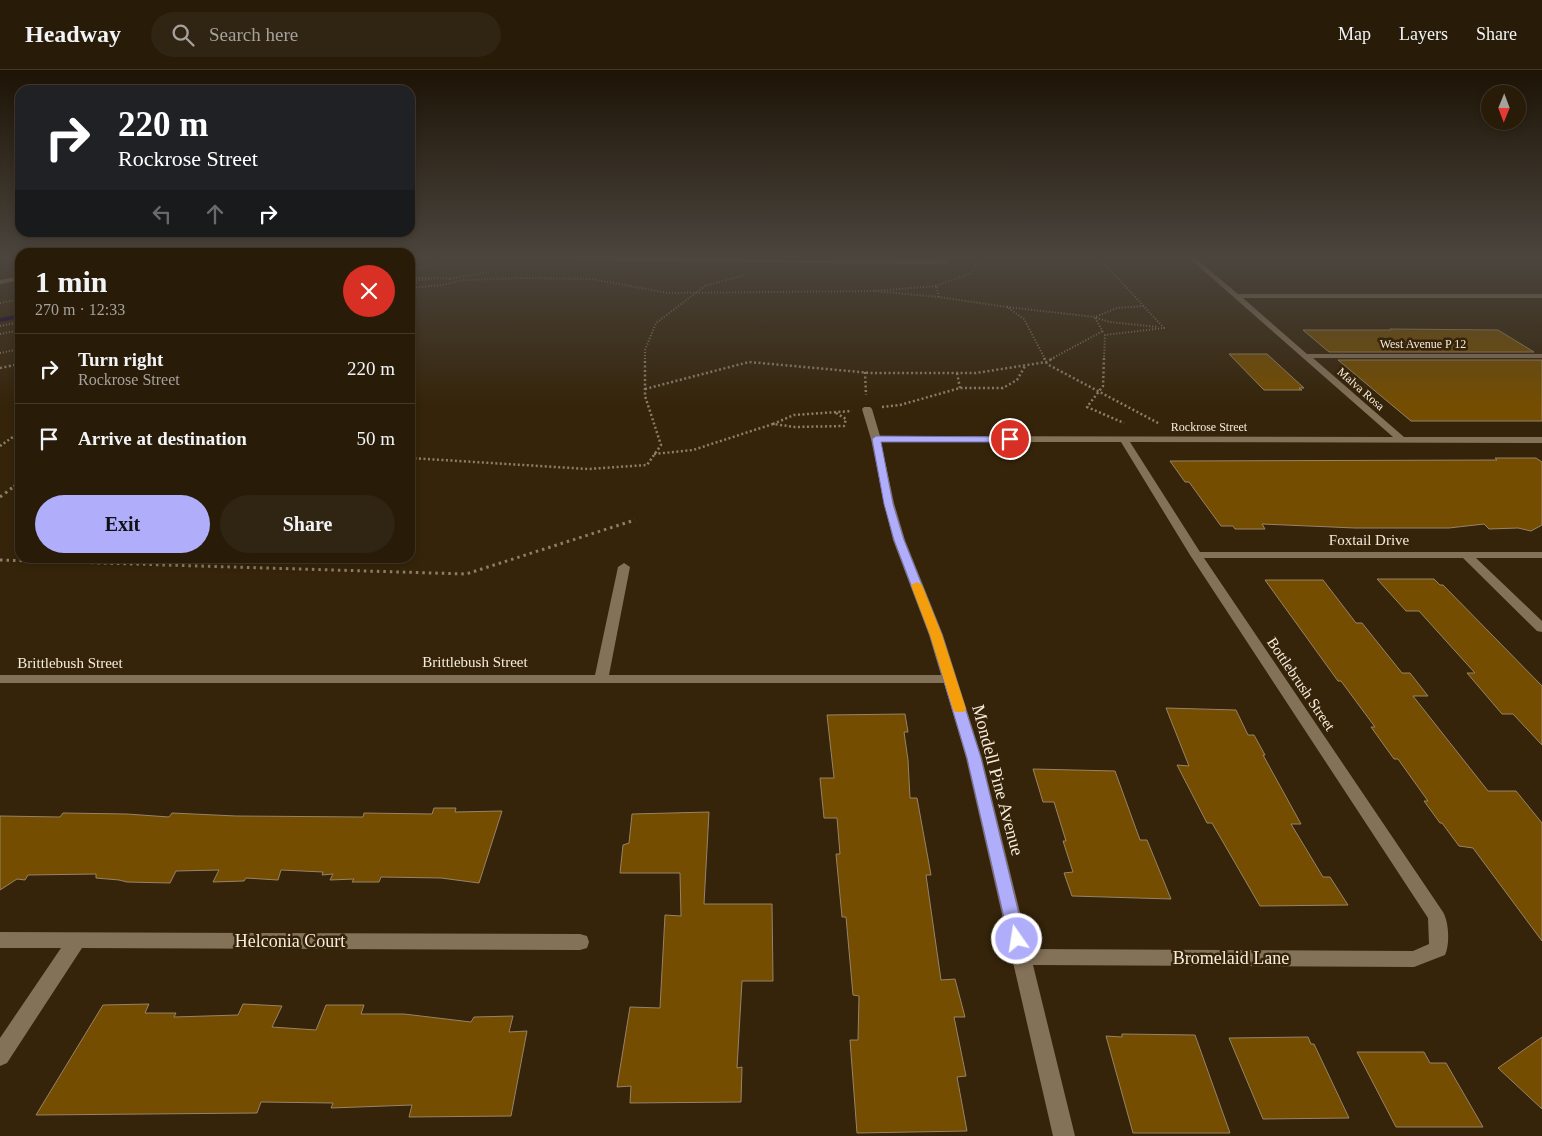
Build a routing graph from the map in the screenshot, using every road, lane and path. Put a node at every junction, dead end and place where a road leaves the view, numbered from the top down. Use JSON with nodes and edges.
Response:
{"nodes":[{"id":1,"x":677,"y":307,"type":"edge"},
{"id":2,"x":1007,"y":307,"type":"joint"},
{"id":3,"x":1134,"y":307,"type":"edge"},
{"id":4,"x":1145,"y":307,"type":"edge"},
{"id":5,"x":1248,"y":307,"type":"edge"},
{"id":6,"x":1095,"y":317,"type":"junction"},
{"id":7,"x":15,"y":323,"type":"edge"},
{"id":8,"x":0,"y":326,"type":"edge"},
{"id":9,"x":1164,"y":328,"type":"junction"},
{"id":10,"x":15,"y":331,"type":"edge"},
{"id":11,"x":1103,"y":331,"type":"junction"},
{"id":12,"x":0,"y":334,"type":"edge"},
{"id":13,"x":1105,"y":335,"type":"junction"},
{"id":14,"x":15,"y":350,"type":"edge"},
{"id":15,"x":0,"y":353,"type":"edge"},
{"id":16,"x":1305,"y":356,"type":"junction"},
{"id":17,"x":1542,"y":356,"type":"edge"},
{"id":18,"x":1046,"y":362,"type":"junction"},
{"id":19,"x":15,"y":365,"type":"edge"},
{"id":20,"x":1025,"y":365,"type":"junction"},
{"id":21,"x":0,"y":368,"type":"edge"},
{"id":22,"x":865,"y":372,"type":"junction"},
{"id":23,"x":956,"y":373,"type":"junction"},
{"id":24,"x":960,"y":388,"type":"junction"},
{"id":25,"x":645,"y":389,"type":"junction"},
{"id":26,"x":1100,"y":391,"type":"junction"},
{"id":27,"x":867,"y":409,"type":"junction"},
{"id":28,"x":836,"y":413,"type":"junction"},
{"id":29,"x":773,"y":424,"type":"junction"},
{"id":30,"x":1126,"y":424,"type":"dead end"},
{"id":31,"x":15,"y":436,"type":"edge"},
{"id":32,"x":876,"y":439,"type":"junction"},
{"id":33,"x":1124,"y":440,"type":"junction"},
{"id":34,"x":1176,"y":440,"type":"junction"},
{"id":35,"x":1402,"y":440,"type":"junction"},
{"id":36,"x":1542,"y":440,"type":"edge"},
{"id":37,"x":0,"y":446,"type":"edge"},
{"id":38,"x":654,"y":454,"type":"junction"},
{"id":39,"x":415,"y":458,"type":"edge"},
{"id":40,"x":15,"y":486,"type":"edge"},
{"id":41,"x":0,"y":496,"type":"edge"},
{"id":42,"x":635,"y":520,"type":"dead end"},
{"id":43,"x":1465,"y":554,"type":"junction"},
{"id":44,"x":1542,"y":554,"type":"edge"},
{"id":45,"x":1196,"y":555,"type":"junction"},
{"id":46,"x":0,"y":560,"type":"edge"},
{"id":47,"x":15,"y":560,"type":"edge"},
{"id":48,"x":100,"y":563,"type":"edge"},
{"id":49,"x":624,"y":567,"type":"dead end"},
{"id":50,"x":1542,"y":628,"type":"edge"},
{"id":51,"x":602,"y":678,"type":"junction"},
{"id":52,"x":0,"y":679,"type":"edge"},
{"id":53,"x":950,"y":679,"type":"junction"},
{"id":54,"x":0,"y":940,"type":"edge"},
{"id":55,"x":76,"y":940,"type":"junction"},
{"id":56,"x":580,"y":942,"type":"dead end"},
{"id":57,"x":1438,"y":948,"type":"joint"},
{"id":58,"x":1022,"y":957,"type":"junction"},
{"id":59,"x":0,"y":1056,"type":"edge"},
{"id":60,"x":1064,"y":1136,"type":"edge"}],
"edges":[{"from":1,"to":25,"type":"path"},
{"from":2,"to":6,"type":"path"},
{"from":2,"to":18,"type":"path"},
{"from":3,"to":6,"type":"path"},
{"from":4,"to":9,"type":"path"},
{"from":5,"to":16,"type":"street","name":"Malva Rosa"},
{"from":6,"to":9,"type":"path"},
{"from":6,"to":11,"type":"path"},
{"from":7,"to":8,"type":"path"},
{"from":9,"to":13,"type":"path"},
{"from":10,"to":12,"type":"path"},
{"from":11,"to":13,"type":"path"},
{"from":11,"to":18,"type":"path"},
{"from":13,"to":26,"type":"path"},
{"from":14,"to":15,"type":"path"},
{"from":16,"to":17,"type":"street","name":"West Avenue P 12"},
{"from":16,"to":35,"type":"street","name":"Malva Rosa"},
{"from":18,"to":20,"type":"path"},
{"from":18,"to":26,"type":"path"},
{"from":19,"to":21,"type":"path"},
{"from":20,"to":23,"type":"path"},
{"from":20,"to":24,"type":"path"},
{"from":22,"to":23,"type":"path"},
{"from":22,"to":25,"type":"path"},
{"from":22,"to":27,"type":"path"},
{"from":23,"to":24,"type":"path"},
{"from":24,"to":27,"type":"path"},
{"from":25,"to":38,"type":"path"},
{"from":26,"to":30,"type":"path"},
{"from":26,"to":34,"type":"path"},
{"from":27,"to":28,"type":"path"},
{"from":27,"to":32,"type":"street","name":"Mondell Pine Avenue"},
{"from":28,"to":29,"type":"path"},
{"from":28,"to":29,"type":"path"},
{"from":29,"to":38,"type":"path"},
{"from":31,"to":37,"type":"path"},
{"from":32,"to":33,"type":"street","name":"Rockrose Street"},
{"from":32,"to":53,"type":"street","name":"Mondell Pine Avenue"},
{"from":33,"to":34,"type":"street","name":"Rockrose Street"},
{"from":33,"to":45,"type":"street","name":"Bottlebrush Street"},
{"from":34,"to":35,"type":"street","name":"Rockrose Street"},
{"from":35,"to":36,"type":"street","name":"Rockrose Street"},
{"from":38,"to":39,"type":"path"},
{"from":40,"to":41,"type":"path"},
{"from":42,"to":48,"type":"path"},
{"from":43,"to":44,"type":"street","name":"Foxtail Drive"},
{"from":43,"to":45,"type":"street","name":"Foxtail Drive"},
{"from":43,"to":50,"type":"street"},
{"from":45,"to":57,"type":"street","name":"Bottlebrush Street"},
{"from":46,"to":47,"type":"path"},
{"from":49,"to":51,"type":"street"},
{"from":51,"to":52,"type":"street","name":"Brittlebush Street"},
{"from":51,"to":53,"type":"street","name":"Brittlebush Street"},
{"from":53,"to":58,"type":"street","name":"Mondell Pine Avenue"},
{"from":54,"to":55,"type":"street","name":"Helconia Court"},
{"from":55,"to":56,"type":"street","name":"Helconia Court"},
{"from":55,"to":59,"type":"street"},
{"from":57,"to":58,"type":"street","name":"Bromelaid Lane"},
{"from":58,"to":60,"type":"street","name":"Mondell Pine Avenue"}]}
